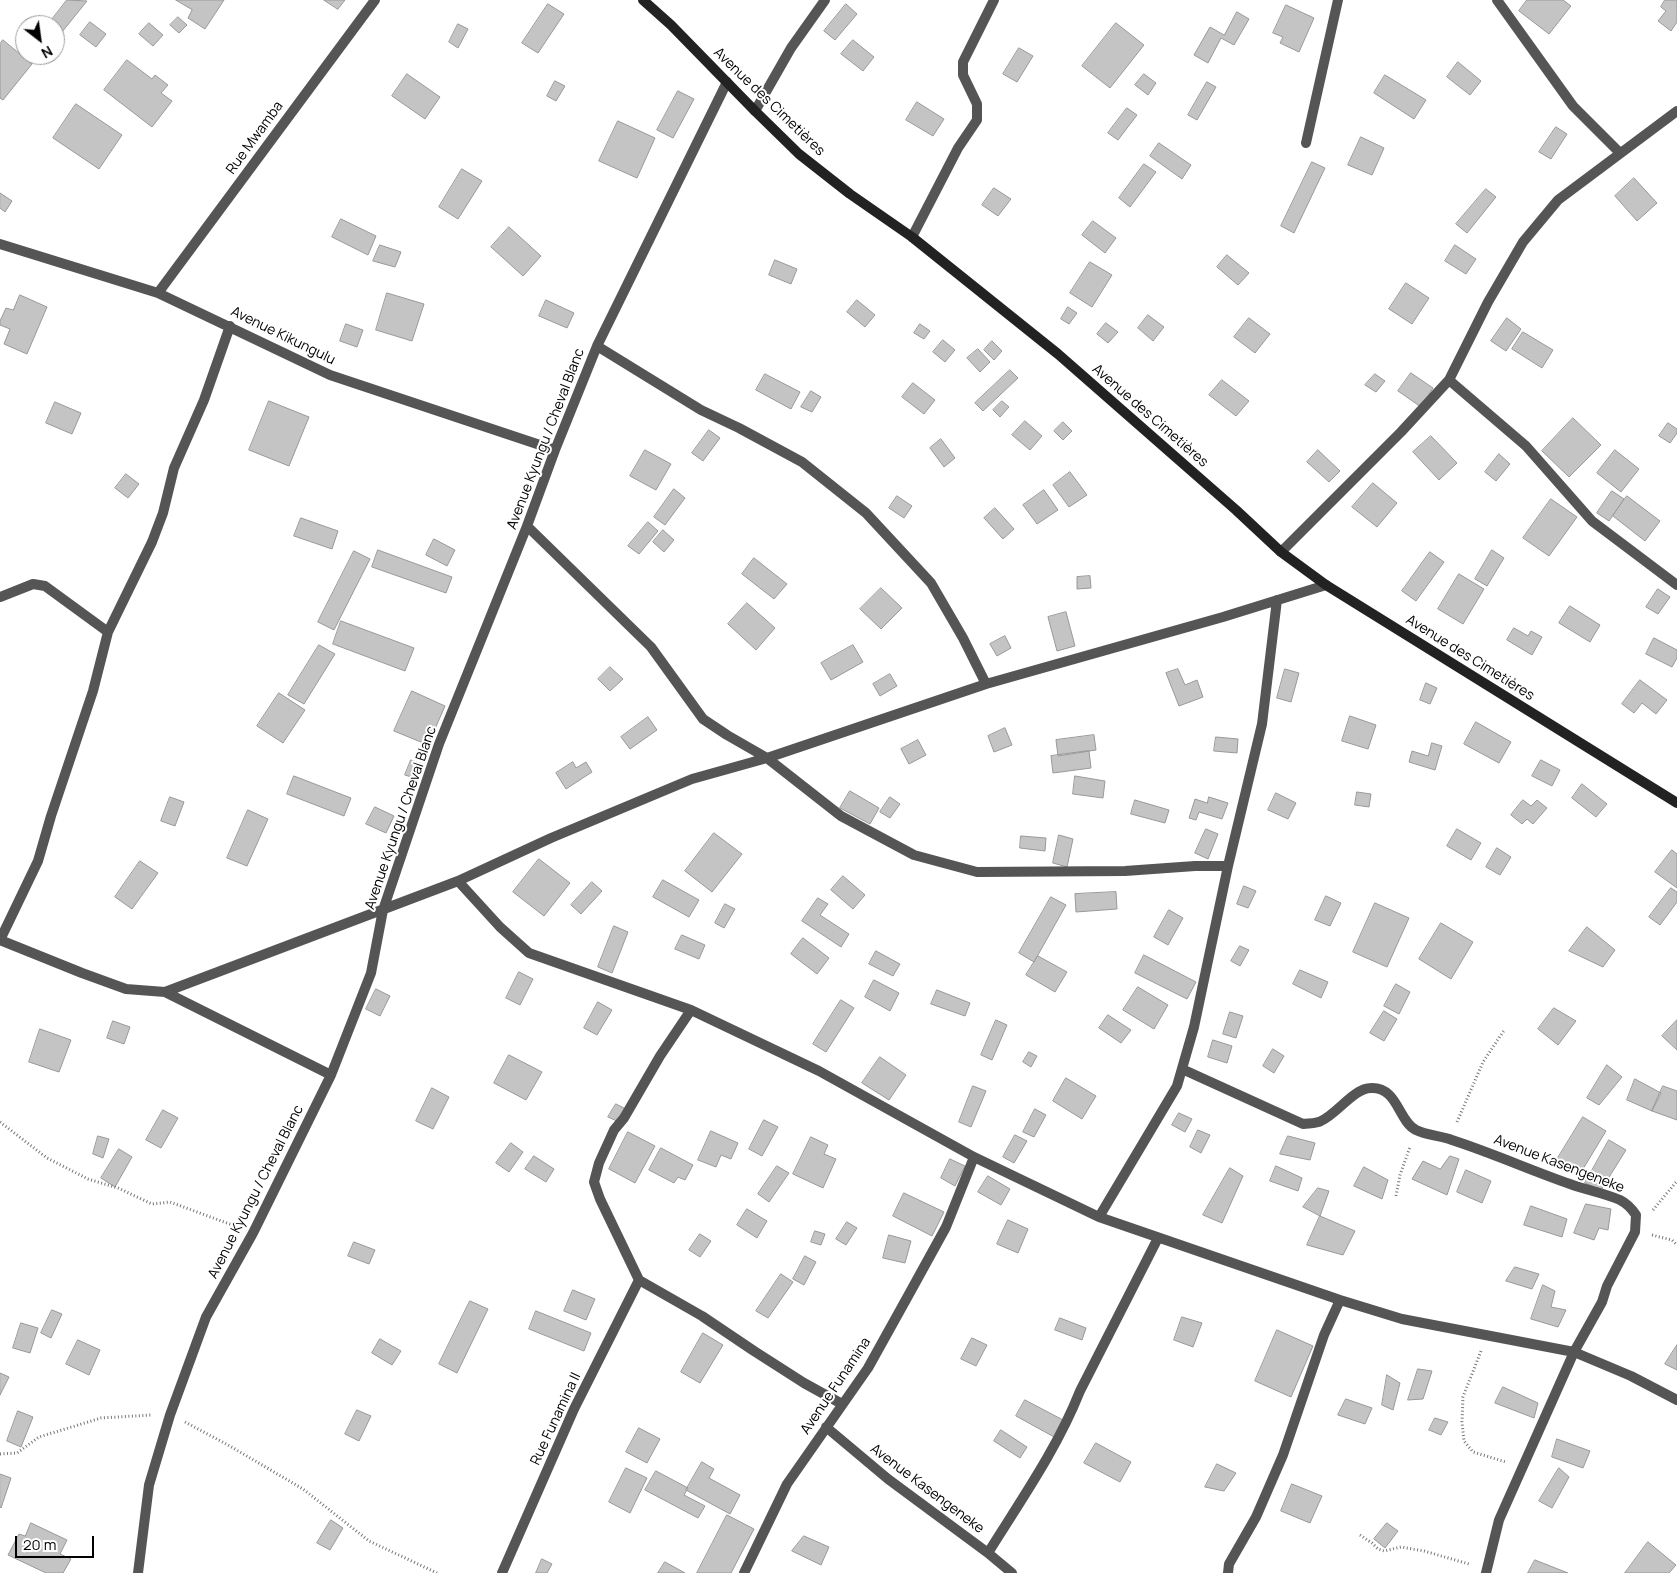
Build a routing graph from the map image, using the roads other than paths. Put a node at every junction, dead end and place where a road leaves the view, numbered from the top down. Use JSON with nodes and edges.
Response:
{"nodes":[{"id":1,"x":375,"y":0,"type":"edge"},
{"id":2,"x":643,"y":0,"type":"edge"},
{"id":3,"x":825,"y":0,"type":"edge"},
{"id":4,"x":994,"y":0,"type":"edge"},
{"id":5,"x":1338,"y":0,"type":"edge"},
{"id":6,"x":1497,"y":0,"type":"edge"},
{"id":7,"x":727,"y":82,"type":"junction"},
{"id":8,"x":755,"y":111,"type":"junction"},
{"id":9,"x":1677,"y":111,"type":"edge"},
{"id":10,"x":1306,"y":143,"type":"dead end"},
{"id":11,"x":1620,"y":153,"type":"junction"},
{"id":12,"x":912,"y":237,"type":"junction"},
{"id":13,"x":0,"y":244,"type":"edge"},
{"id":14,"x":158,"y":293,"type":"junction"},
{"id":15,"x":230,"y":326,"type":"junction"},
{"id":16,"x":597,"y":346,"type":"junction"},
{"id":17,"x":1449,"y":380,"type":"junction"},
{"id":18,"x":555,"y":450,"type":"junction"},
{"id":19,"x":527,"y":526,"type":"junction"},
{"id":20,"x":1281,"y":552,"type":"junction"},
{"id":21,"x":1326,"y":584,"type":"junction"},
{"id":22,"x":1677,"y":585,"type":"edge"},
{"id":23,"x":0,"y":598,"type":"edge"},
{"id":24,"x":1277,"y":600,"type":"junction"},
{"id":25,"x":108,"y":632,"type":"junction"},
{"id":26,"x":986,"y":684,"type":"junction"},
{"id":27,"x":767,"y":758,"type":"junction"},
{"id":28,"x":1677,"y":803,"type":"edge"},
{"id":29,"x":1228,"y":866,"type":"junction"},
{"id":30,"x":458,"y":881,"type":"junction"},
{"id":31,"x":383,"y":910,"type":"junction"},
{"id":32,"x":0,"y":940,"type":"edge"},
{"id":33,"x":165,"y":992,"type":"junction"},
{"id":34,"x":691,"y":1010,"type":"junction"},
{"id":35,"x":1182,"y":1069,"type":"junction"},
{"id":36,"x":331,"y":1075,"type":"junction"},
{"id":37,"x":974,"y":1158,"type":"junction"},
{"id":38,"x":1099,"y":1217,"type":"junction"},
{"id":39,"x":1158,"y":1238,"type":"junction"},
{"id":40,"x":639,"y":1280,"type":"junction"},
{"id":41,"x":1340,"y":1300,"type":"junction"},
{"id":42,"x":1574,"y":1352,"type":"junction"},
{"id":43,"x":1677,"y":1400,"type":"edge"},
{"id":44,"x":842,"y":1404,"type":"junction"},
{"id":45,"x":826,"y":1427,"type":"junction"},
{"id":46,"x":988,"y":1553,"type":"junction"},
{"id":47,"x":1486,"y":1571,"type":"edge"},
{"id":48,"x":138,"y":1573,"type":"edge"},
{"id":49,"x":502,"y":1573,"type":"edge"},
{"id":50,"x":744,"y":1573,"type":"edge"},
{"id":51,"x":1012,"y":1573,"type":"edge"},
{"id":52,"x":1228,"y":1573,"type":"edge"}],
"edges":[{"from":1,"to":14,"type":"street","name":"Rue Mwamba"},
{"from":2,"to":7,"type":"street","name":"Avenue des Cimetières"},
{"from":3,"to":8,"type":"street"},
{"from":4,"to":12,"type":"street"},
{"from":5,"to":10,"type":"street"},
{"from":6,"to":11,"type":"street"},
{"from":7,"to":8,"type":"street","name":"Avenue des Cimetières"},
{"from":7,"to":16,"type":"street","name":"Avenue Kyungu / Cheval Blanc"},
{"from":8,"to":12,"type":"street","name":"Avenue des Cimetières"},
{"from":9,"to":11,"type":"street"},
{"from":11,"to":17,"type":"street"},
{"from":12,"to":20,"type":"street","name":"Avenue des Cimetières"},
{"from":13,"to":14,"type":"street","name":"Avenue Kikungulu"},
{"from":14,"to":15,"type":"street","name":"Avenue Kikungulu"},
{"from":15,"to":18,"type":"street","name":"Avenue Kikungulu"},
{"from":15,"to":25,"type":"street"},
{"from":16,"to":18,"type":"street","name":"Avenue Kyungu / Cheval Blanc"},
{"from":16,"to":26,"type":"street"},
{"from":17,"to":20,"type":"street"},
{"from":17,"to":22,"type":"street"},
{"from":18,"to":19,"type":"street","name":"Avenue Kyungu / Cheval Blanc"},
{"from":19,"to":27,"type":"street"},
{"from":19,"to":31,"type":"street","name":"Avenue Kyungu / Cheval Blanc"},
{"from":20,"to":21,"type":"street","name":"Avenue des Cimetières"},
{"from":21,"to":24,"type":"street"},
{"from":21,"to":28,"type":"street","name":"Avenue des Cimetières"},
{"from":23,"to":25,"type":"street"},
{"from":24,"to":26,"type":"street"},
{"from":24,"to":29,"type":"street"},
{"from":25,"to":32,"type":"street"},
{"from":26,"to":27,"type":"street"},
{"from":27,"to":29,"type":"street"},
{"from":27,"to":30,"type":"street"},
{"from":29,"to":35,"type":"street"},
{"from":30,"to":31,"type":"street"},
{"from":30,"to":34,"type":"street"},
{"from":31,"to":33,"type":"street"},
{"from":31,"to":36,"type":"street","name":"Avenue Kyungu / Cheval Blanc"},
{"from":32,"to":33,"type":"street"},
{"from":33,"to":36,"type":"street"},
{"from":34,"to":37,"type":"street"},
{"from":34,"to":40,"type":"street"},
{"from":35,"to":38,"type":"street"},
{"from":35,"to":42,"type":"street","name":"Avenue Kasengeneke"},
{"from":36,"to":48,"type":"street","name":"Avenue Kyungu / Cheval Blanc"},
{"from":37,"to":38,"type":"street"},
{"from":37,"to":44,"type":"street","name":"Avenue Funamina"},
{"from":38,"to":39,"type":"street"},
{"from":39,"to":41,"type":"street"},
{"from":39,"to":46,"type":"street"},
{"from":40,"to":44,"type":"street"},
{"from":40,"to":49,"type":"street","name":"Rue Funamina II"},
{"from":41,"to":42,"type":"street"},
{"from":41,"to":52,"type":"street"},
{"from":42,"to":43,"type":"street"},
{"from":42,"to":47,"type":"street"},
{"from":44,"to":45,"type":"street","name":"Avenue Funamina"},
{"from":45,"to":46,"type":"street","name":"Avenue Kasengeneke"},
{"from":45,"to":50,"type":"street","name":"Avenue Funamina"},
{"from":46,"to":51,"type":"street","name":"Avenue Kasengeneke"}]}
